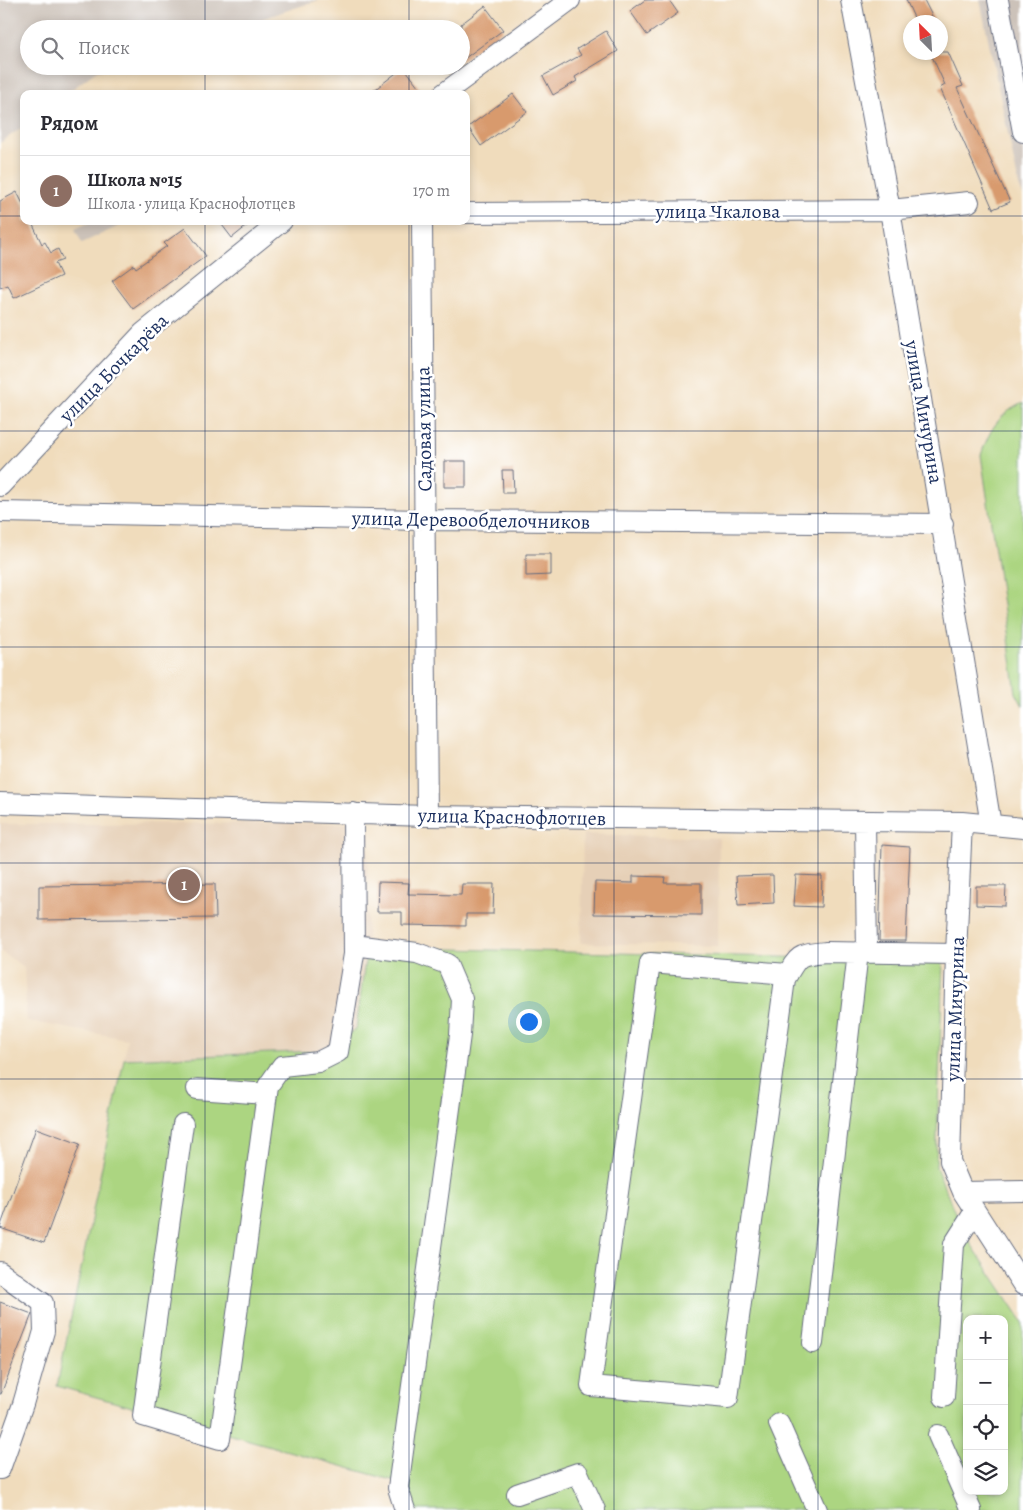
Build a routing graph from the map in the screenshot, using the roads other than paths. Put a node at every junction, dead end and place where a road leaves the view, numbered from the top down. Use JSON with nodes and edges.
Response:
{"nodes":[{"id":1,"x":570,"y":0,"type":"edge"},
{"id":2,"x":850,"y":0,"type":"edge"},
{"id":3,"x":998,"y":0,"type":"edge"},
{"id":4,"x":470,"y":74,"type":"edge"},
{"id":5,"x":469,"y":75,"type":"edge"},
{"id":6,"x":448,"y":90,"type":"edge"},
{"id":7,"x":1023,"y":132,"type":"edge"},
{"id":8,"x":969,"y":202,"type":"dead end"},
{"id":9,"x":890,"y":210,"type":"junction"},
{"id":10,"x":470,"y":213,"type":"edge"},
{"id":11,"x":277,"y":225,"type":"edge"},
{"id":12,"x":422,"y":225,"type":"edge"},
{"id":13,"x":0,"y":486,"type":"edge"},
{"id":14,"x":0,"y":512,"type":"edge"},
{"id":15,"x":424,"y":520,"type":"junction"},
{"id":16,"x":942,"y":524,"type":"junction"},
{"id":17,"x":0,"y":803,"type":"edge"},
{"id":18,"x":354,"y":813,"type":"junction"},
{"id":19,"x":427,"y":816,"type":"junction"},
{"id":20,"x":865,"y":821,"type":"junction"},
{"id":21,"x":962,"y":822,"type":"junction"},
{"id":22,"x":991,"y":825,"type":"junction"},
{"id":23,"x":1023,"y":828,"type":"edge"},
{"id":24,"x":354,"y":944,"type":"junction"},
{"id":25,"x":862,"y":952,"type":"junction"},
{"id":26,"x":956,"y":954,"type":"junction"},
{"id":27,"x":788,"y":974,"type":"junction"},
{"id":28,"x":197,"y":1089,"type":"dead end"},
{"id":29,"x":267,"y":1094,"type":"junction"},
{"id":30,"x":183,"y":1124,"type":"dead end"},
{"id":31,"x":1023,"y":1191,"type":"edge"},
{"id":32,"x":963,"y":1192,"type":"junction"},
{"id":33,"x":975,"y":1211,"type":"junction"},
{"id":34,"x":0,"y":1272,"type":"edge"},
{"id":35,"x":1023,"y":1285,"type":"edge"},
{"id":36,"x":814,"y":1343,"type":"dead end"},
{"id":37,"x":944,"y":1397,"type":"dead end"},
{"id":38,"x":779,"y":1424,"type":"dead end"},
{"id":39,"x":938,"y":1435,"type":"dead end"},
{"id":40,"x":0,"y":1469,"type":"edge"},
{"id":41,"x":517,"y":1494,"type":"dead end"},
{"id":42,"x":405,"y":1510,"type":"edge"},
{"id":43,"x":595,"y":1510,"type":"edge"},
{"id":44,"x":817,"y":1510,"type":"edge"},
{"id":45,"x":971,"y":1510,"type":"edge"}],
"edges":[{"from":1,"to":4,"type":"street"},
{"from":2,"to":9,"type":"street","name":"улица Мичурина"},
{"from":3,"to":7,"type":"street"},
{"from":5,"to":6,"type":"street"},
{"from":8,"to":9,"type":"street","name":"улица Чкалова"},
{"from":9,"to":10,"type":"street","name":"улица Чкалова"},
{"from":9,"to":16,"type":"street","name":"улица Мичурина"},
{"from":11,"to":13,"type":"street","name":"улица Бочкарёва"},
{"from":12,"to":15,"type":"street","name":"Садовая улица"},
{"from":14,"to":15,"type":"street","name":"улица Деревообделочников"},
{"from":15,"to":16,"type":"street","name":"улица Деревообделочников"},
{"from":15,"to":19,"type":"street","name":"Садовая улица"},
{"from":16,"to":22,"type":"street","name":"улица Мичурина"},
{"from":17,"to":18,"type":"street","name":"улица Краснофлотцев"},
{"from":18,"to":19,"type":"street","name":"улица Краснофлотцев"},
{"from":18,"to":24,"type":"street"},
{"from":19,"to":20,"type":"street","name":"улица Краснофлотцев"},
{"from":20,"to":21,"type":"street","name":"улица Краснофлотцев"},
{"from":20,"to":25,"type":"street"},
{"from":21,"to":22,"type":"street","name":"улица Краснофлотцев"},
{"from":21,"to":26,"type":"street","name":"улица Мичурина"},
{"from":22,"to":23,"type":"street","name":"улица Краснофлотцев"},
{"from":24,"to":29,"type":"street"},
{"from":24,"to":42,"type":"street"},
{"from":25,"to":26,"type":"street"},
{"from":25,"to":27,"type":"street"},
{"from":25,"to":36,"type":"street"},
{"from":26,"to":32,"type":"street","name":"улица Мичурина"},
{"from":27,"to":27,"type":"street"},
{"from":28,"to":29,"type":"street"},
{"from":29,"to":30,"type":"street"},
{"from":31,"to":32,"type":"street"},
{"from":32,"to":33,"type":"street","name":"улица Мичурина"},
{"from":33,"to":35,"type":"street","name":"улица Мичурина"},
{"from":33,"to":37,"type":"street"},
{"from":34,"to":40,"type":"street"},
{"from":38,"to":44,"type":"street"},
{"from":39,"to":45,"type":"street"},
{"from":41,"to":43,"type":"street"}]}
